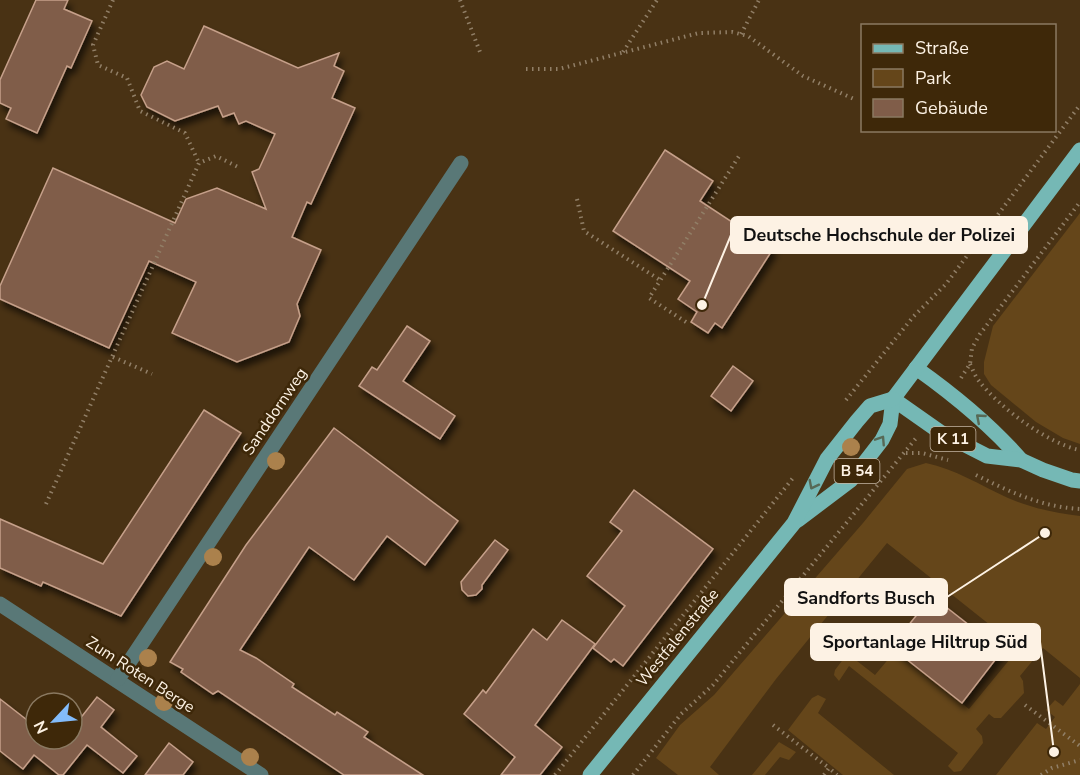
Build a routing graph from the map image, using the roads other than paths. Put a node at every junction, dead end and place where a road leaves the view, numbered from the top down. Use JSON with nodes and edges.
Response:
{"nodes":[{"id":1,"x":1080,"y":150,"type":"edge"},
{"id":2,"x":461,"y":163,"type":"dead end"},
{"id":3,"x":916,"y":368,"type":"junction"},
{"id":4,"x":893,"y":399,"type":"junction"},
{"id":5,"x":1021,"y":460,"type":"junction"},
{"id":6,"x":1080,"y":481,"type":"edge"},
{"id":7,"x":794,"y":524,"type":"junction"},
{"id":8,"x":0,"y":604,"type":"edge"},
{"id":9,"x":117,"y":679,"type":"junction"},
{"id":10,"x":261,"y":775,"type":"edge"},
{"id":11,"x":590,"y":775,"type":"edge"}],
"edges":[{"from":1,"to":3,"type":"main road","name":"Westfalenstraße","number":"B 54"},
{"from":2,"to":9,"type":"street","name":"Sanddornweg"},
{"from":3,"to":4,"type":"main road","name":"Westfalenstraße","number":"B 54"},
{"from":5,"to":3,"type":"main road","number":"K 11","one_way":true},
{"from":4,"to":5,"type":"main road","number":"K 11"},
{"from":4,"to":7,"type":"main road","name":"Westfalenstraße","number":"B 54","one_way":true},
{"from":7,"to":4,"type":"main road","name":"Westfalenstraße","number":"B 54","one_way":true},
{"from":5,"to":6,"type":"main road","number":"K 11"},
{"from":7,"to":11,"type":"main road","name":"Westfalenstraße","number":"B 54"},
{"from":8,"to":9,"type":"street","name":"Zum Roten Berge"},
{"from":9,"to":10,"type":"street","name":"Zum Roten Berge"}]}
